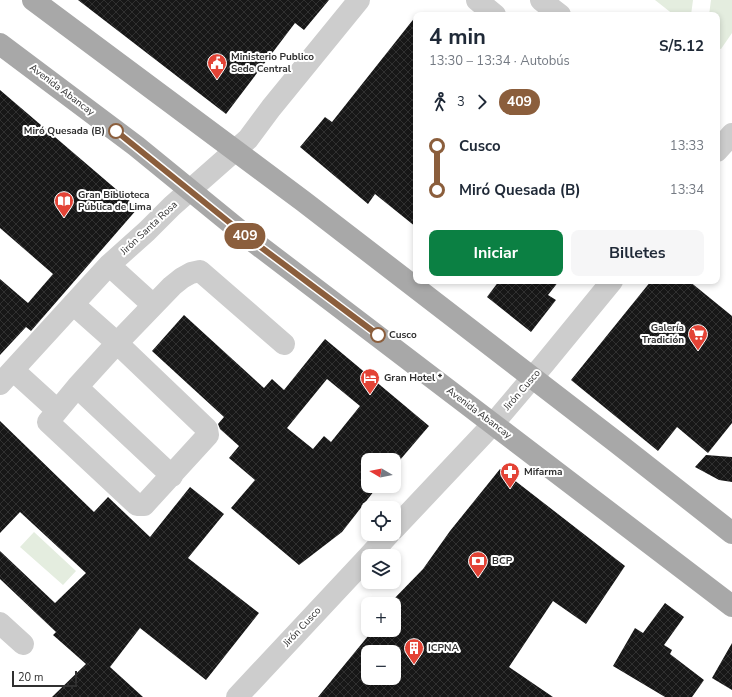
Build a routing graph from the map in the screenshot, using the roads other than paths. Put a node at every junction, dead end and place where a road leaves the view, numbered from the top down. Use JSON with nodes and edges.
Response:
{"nodes":[{"id":1,"x":33,"y":0,"type":"edge"},
{"id":2,"x":359,"y":0,"type":"edge"},
{"id":3,"x":477,"y":0,"type":"edge"},
{"id":4,"x":541,"y":0,"type":"edge"},
{"id":5,"x":491,"y":12,"type":"edge"},
{"id":6,"x":556,"y":12,"type":"edge"},
{"id":7,"x":0,"y":44,"type":"edge"},
{"id":8,"x":236,"y":152,"type":"junction"},
{"id":9,"x":190,"y":191,"type":"junction"},
{"id":10,"x":109,"y":265,"type":"junction"},
{"id":11,"x":610,"y":284,"type":"edge"},
{"id":12,"x":73,"y":304,"type":"junction"},
{"id":13,"x":154,"y":305,"type":"junction"},
{"id":14,"x":117,"y":343,"type":"junction"},
{"id":15,"x":284,"y":344,"type":"dead end"},
{"id":16,"x":6,"y":377,"type":"edge"},
{"id":17,"x":532,"y":377,"type":"junction"},
{"id":18,"x":77,"y":387,"type":"junction"},
{"id":19,"x":57,"y":410,"type":"junction"},
{"id":20,"x":493,"y":424,"type":"junction"},
{"id":21,"x":172,"y":476,"type":"junction"},
{"id":22,"x":401,"y":522,"type":"edge"},
{"id":23,"x":732,"y":534,"type":"edge"},
{"id":24,"x":382,"y":541,"type":"edge"},
{"id":25,"x":375,"y":549,"type":"edge"},
{"id":26,"x":361,"y":564,"type":"edge"},
{"id":27,"x":732,"y":606,"type":"edge"},
{"id":28,"x":0,"y":623,"type":"edge"},
{"id":29,"x":23,"y":644,"type":"dead end"},
{"id":30,"x":237,"y":697,"type":"edge"}],
"edges":[{"from":1,"to":8,"type":"main road"},
{"from":2,"to":8,"type":"street","name":"Jirón Santa Rosa"},
{"from":3,"to":5,"type":"street"},
{"from":4,"to":6,"type":"street"},
{"from":7,"to":9,"type":"main road","name":"Avenida Abancay"},
{"from":8,"to":9,"type":"street","name":"Jirón Santa Rosa"},
{"from":8,"to":17,"type":"main road"},
{"from":9,"to":10,"type":"street","name":"Jirón Santa Rosa"},
{"from":9,"to":20,"type":"main road","name":"Avenida Abancay"},
{"from":10,"to":12,"type":"street","name":"Jirón Santa Rosa"},
{"from":10,"to":13,"type":"street"},
{"from":11,"to":17,"type":"street","name":"Jirón Cusco"},
{"from":12,"to":14,"type":"street"},
{"from":12,"to":16,"type":"street","name":"Jirón Santa Rosa"},
{"from":13,"to":14,"type":"street"},
{"from":13,"to":15,"type":"street"},
{"from":14,"to":18,"type":"street"},
{"from":14,"to":21,"type":"street"},
{"from":16,"to":19,"type":"street"},
{"from":17,"to":20,"type":"street","name":"Jirón Cusco"},
{"from":17,"to":23,"type":"main road"},
{"from":18,"to":19,"type":"street"},
{"from":18,"to":21,"type":"street"},
{"from":19,"to":21,"type":"street"},
{"from":20,"to":22,"type":"street","name":"Jirón Cusco"},
{"from":20,"to":27,"type":"main road","name":"Avenida Abancay"},
{"from":24,"to":25,"type":"street","name":"Jirón Cusco"},
{"from":26,"to":30,"type":"street","name":"Jirón Cusco"},
{"from":28,"to":29,"type":"street"}]}
